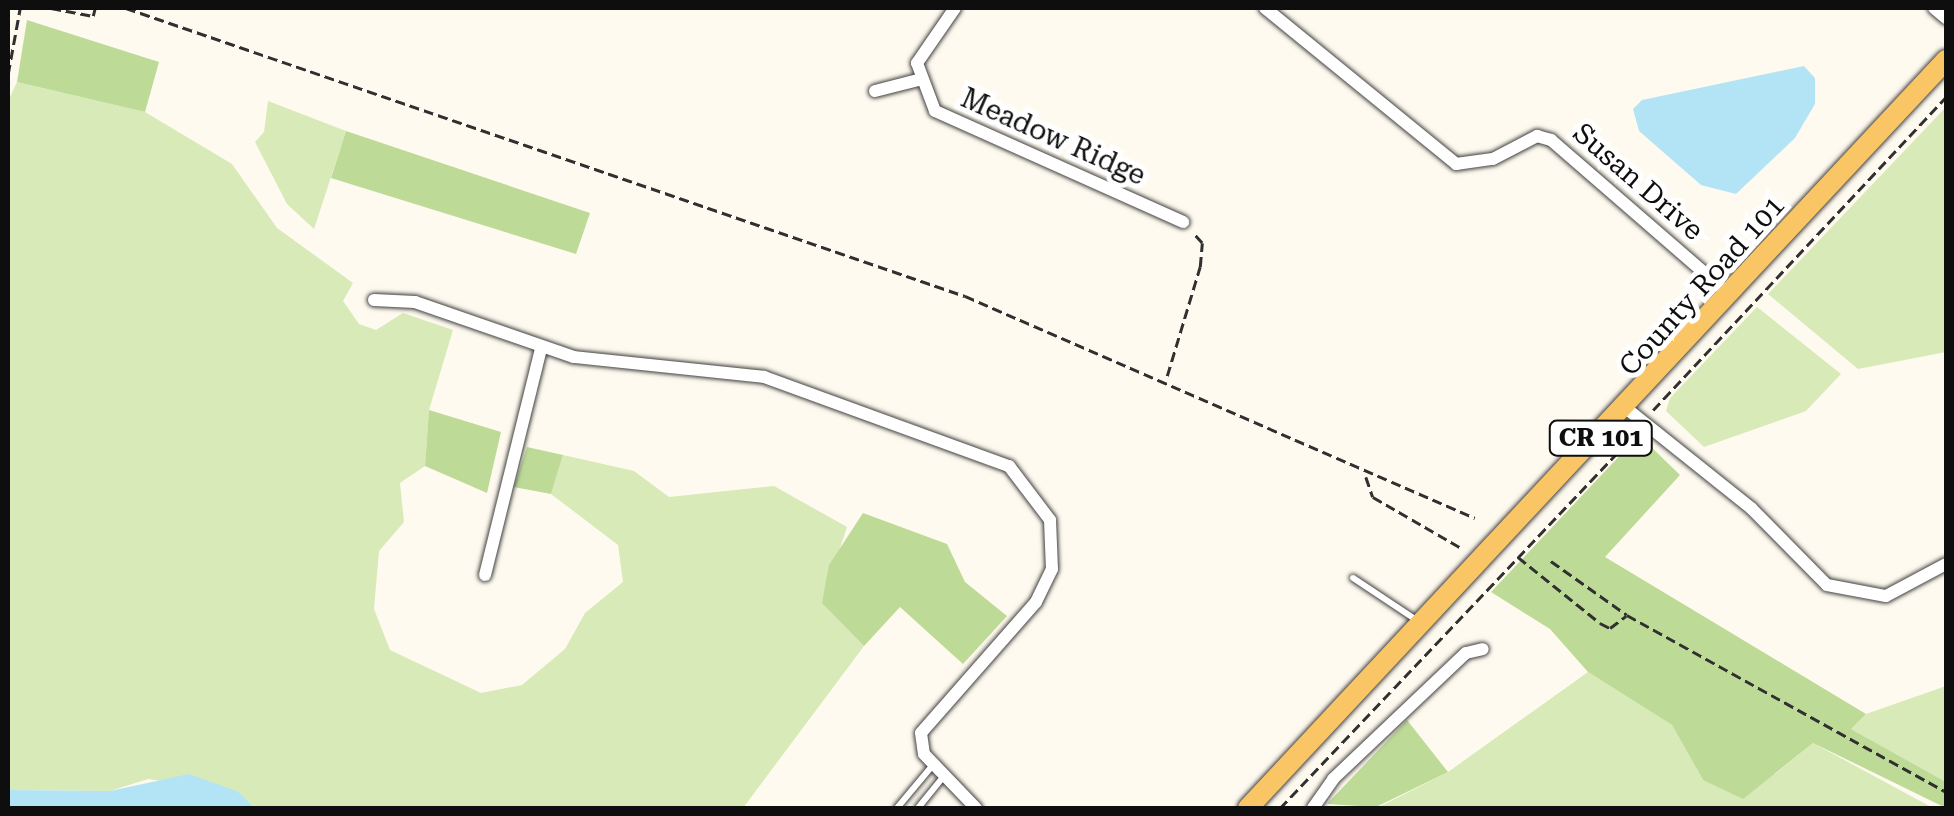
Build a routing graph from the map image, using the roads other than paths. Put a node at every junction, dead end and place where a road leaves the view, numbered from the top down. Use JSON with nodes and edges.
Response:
{"nodes":[{"id":1,"x":954,"y":8,"type":"edge"},
{"id":2,"x":1265,"y":8,"type":"edge"},
{"id":3,"x":1934,"y":8,"type":"edge"},
{"id":4,"x":1946,"y":18,"type":"edge"},
{"id":5,"x":1946,"y":60,"type":"edge"},
{"id":6,"x":918,"y":80,"type":"junction"},
{"id":7,"x":875,"y":91,"type":"dead end"},
{"id":8,"x":1183,"y":222,"type":"road end"},
{"id":9,"x":1730,"y":295,"type":"junction"},
{"id":10,"x":374,"y":300,"type":"dead end"},
{"id":11,"x":541,"y":348,"type":"junction"},
{"id":12,"x":1636,"y":416,"type":"junction"},
{"id":13,"x":1946,"y":564,"type":"edge"},
{"id":14,"x":486,"y":575,"type":"dead end"},
{"id":15,"x":1353,"y":578,"type":"dead end"},
{"id":16,"x":1422,"y":626,"type":"junction"},
{"id":17,"x":1483,"y":649,"type":"dead end"},
{"id":18,"x":934,"y":764,"type":"junction"},
{"id":19,"x":944,"y":776,"type":"junction"},
{"id":20,"x":897,"y":808,"type":"edge"},
{"id":21,"x":918,"y":808,"type":"edge"},
{"id":22,"x":976,"y":808,"type":"edge"},
{"id":23,"x":1248,"y":808,"type":"edge"},
{"id":24,"x":1312,"y":808,"type":"edge"}],
"edges":[{"from":1,"to":6,"type":"street"},
{"from":2,"to":9,"type":"street","name":"Susan Drive"},
{"from":3,"to":4,"type":"street"},
{"from":5,"to":9,"type":"main road","name":"County Road 101","number":"CR 101"},
{"from":6,"to":7,"type":"street"},
{"from":6,"to":8,"type":"street","name":"Meadow Ridge"},
{"from":9,"to":12,"type":"main road","name":"County Road 101","number":"CR 101"},
{"from":10,"to":11,"type":"street"},
{"from":11,"to":14,"type":"street"},
{"from":11,"to":18,"type":"street"},
{"from":12,"to":13,"type":"street"},
{"from":12,"to":16,"type":"main road","name":"County Road 101","number":"CR 101"},
{"from":15,"to":16,"type":"lane"},
{"from":16,"to":23,"type":"main road","name":"County Road 101","number":"CR 101"},
{"from":17,"to":24,"type":"street"},
{"from":18,"to":19,"type":"street"},
{"from":18,"to":20,"type":"lane"},
{"from":19,"to":21,"type":"lane"},
{"from":19,"to":22,"type":"street"}]}
